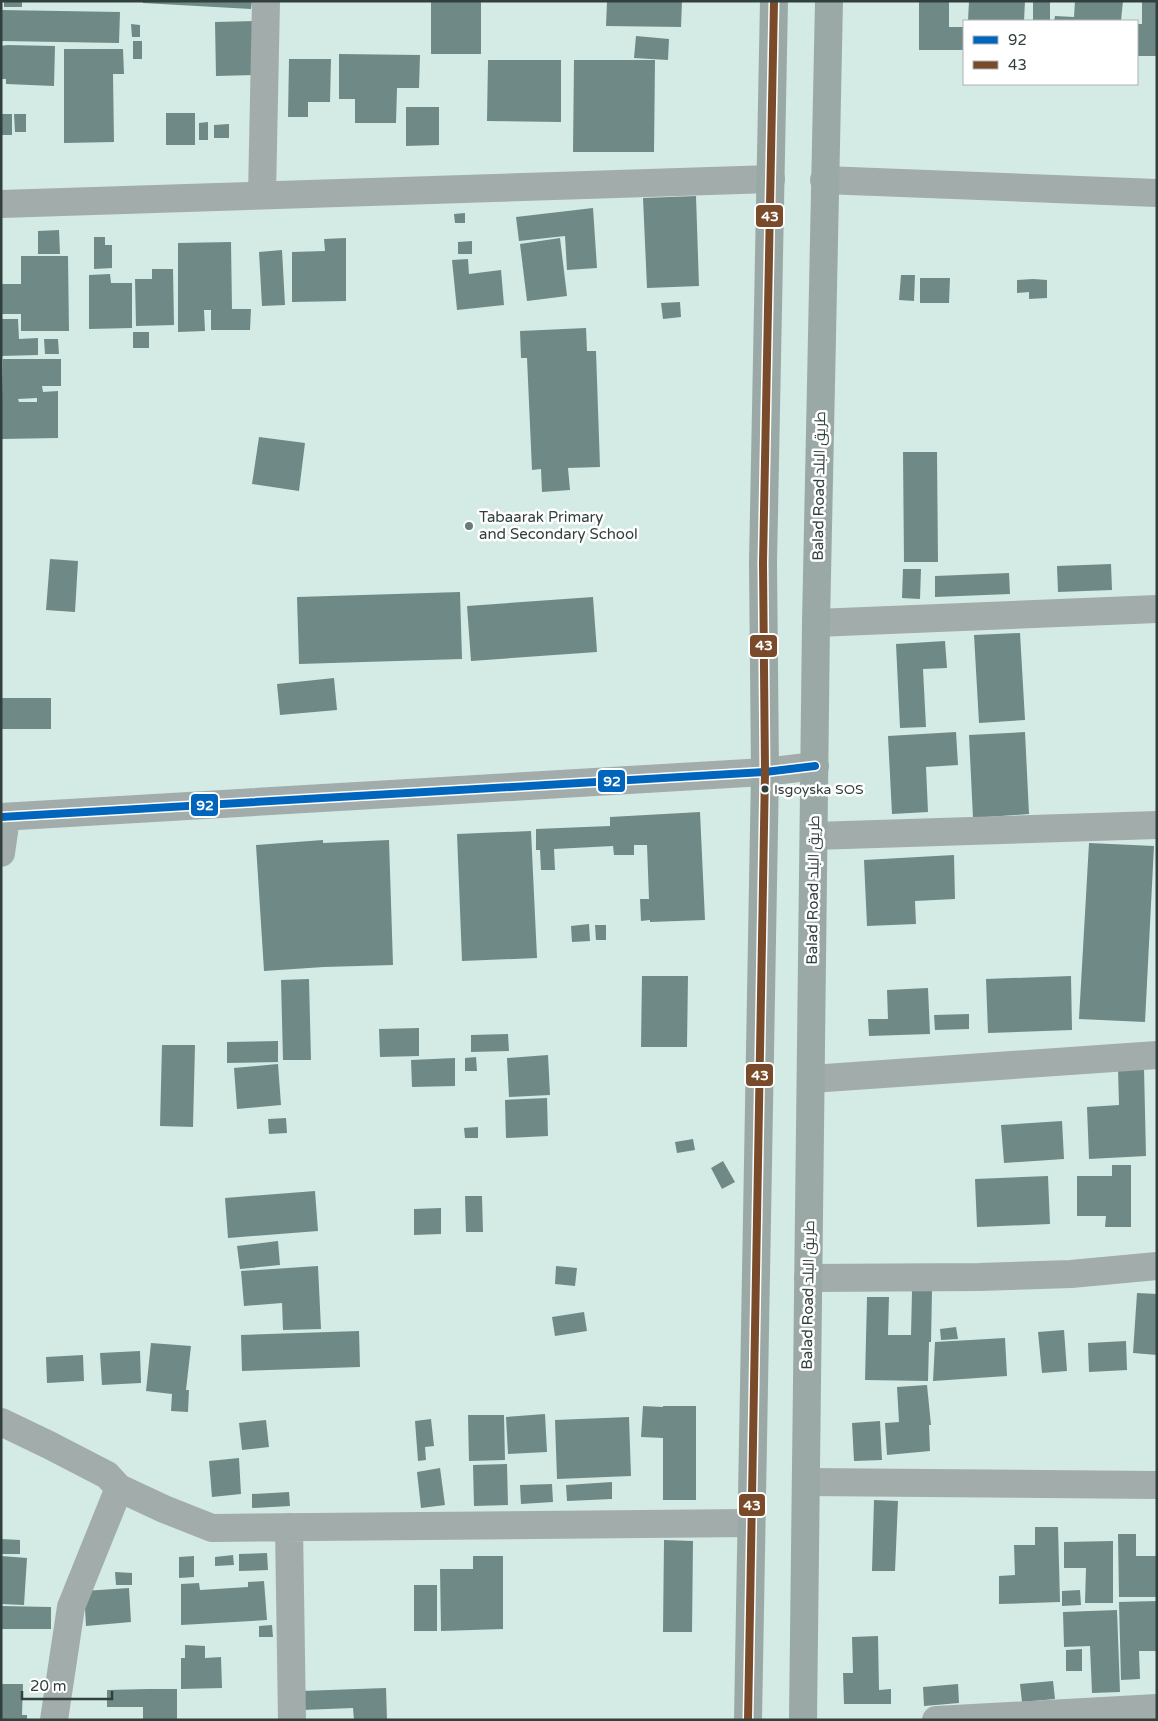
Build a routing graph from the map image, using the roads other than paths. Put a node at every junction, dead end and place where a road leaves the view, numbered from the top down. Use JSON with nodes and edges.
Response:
{"nodes":[{"id":1,"x":266,"y":1,"type":"edge"},
{"id":2,"x":774,"y":1,"type":"edge"},
{"id":3,"x":829,"y":1,"type":"edge"},
{"id":4,"x":771,"y":179,"type":"junction"},
{"id":5,"x":824,"y":180,"type":"junction"},
{"id":6,"x":1157,"y":193,"type":"edge"},
{"id":7,"x":262,"y":195,"type":"junction"},
{"id":8,"x":1,"y":204,"type":"edge"},
{"id":9,"x":1157,"y":609,"type":"edge"},
{"id":10,"x":816,"y":623,"type":"junction"},
{"id":11,"x":815,"y":766,"type":"junction"},
{"id":12,"x":765,"y":772,"type":"junction"},
{"id":13,"x":3,"y":818,"type":"edge"},
{"id":14,"x":1157,"y":825,"type":"edge"},
{"id":15,"x":814,"y":836,"type":"junction"},
{"id":16,"x":1,"y":853,"type":"edge"},
{"id":17,"x":1157,"y":1055,"type":"edge"},
{"id":18,"x":811,"y":1079,"type":"junction"},
{"id":19,"x":1157,"y":1266,"type":"edge"},
{"id":20,"x":808,"y":1278,"type":"junction"},
{"id":21,"x":1,"y":1422,"type":"edge"},
{"id":22,"x":806,"y":1482,"type":"junction"},
{"id":23,"x":1157,"y":1485,"type":"edge"},
{"id":24,"x":119,"y":1488,"type":"junction"},
{"id":25,"x":751,"y":1523,"type":"junction"},
{"id":26,"x":289,"y":1527,"type":"junction"},
{"id":27,"x":1157,"y":1708,"type":"edge"},
{"id":28,"x":54,"y":1720,"type":"edge"},
{"id":29,"x":292,"y":1720,"type":"edge"},
{"id":30,"x":748,"y":1720,"type":"edge"},
{"id":31,"x":803,"y":1720,"type":"edge"},
{"id":32,"x":936,"y":1720,"type":"edge"}],
"edges":[{"from":1,"to":7,"type":"street"},
{"from":2,"to":4,"type":"highway"},
{"from":3,"to":5,"type":"highway","name":"Balad Road طريق البلد"},
{"from":4,"to":7,"type":"street"},
{"from":4,"to":12,"type":"highway"},
{"from":5,"to":6,"type":"street"},
{"from":5,"to":10,"type":"highway","name":"Balad Road طريق البلد"},
{"from":7,"to":8,"type":"street"},
{"from":9,"to":10,"type":"street"},
{"from":10,"to":11,"type":"highway","name":"Balad Road طريق البلد"},
{"from":11,"to":12,"type":"street"},
{"from":11,"to":15,"type":"highway","name":"Balad Road طريق البلد"},
{"from":12,"to":13,"type":"street"},
{"from":12,"to":25,"type":"highway"},
{"from":13,"to":16,"type":"street"},
{"from":14,"to":15,"type":"street"},
{"from":15,"to":18,"type":"highway","name":"Balad Road طريق البلد"},
{"from":17,"to":18,"type":"street"},
{"from":18,"to":20,"type":"highway","name":"Balad Road طريق البلد"},
{"from":19,"to":20,"type":"street"},
{"from":20,"to":22,"type":"highway","name":"Balad Road طريق البلد"},
{"from":21,"to":24,"type":"street"},
{"from":22,"to":23,"type":"street"},
{"from":22,"to":31,"type":"highway","name":"Balad Road طريق البلد"},
{"from":24,"to":26,"type":"street"},
{"from":24,"to":28,"type":"street"},
{"from":25,"to":26,"type":"street"},
{"from":25,"to":30,"type":"highway"},
{"from":26,"to":29,"type":"street"},
{"from":27,"to":32,"type":"street"}]}
